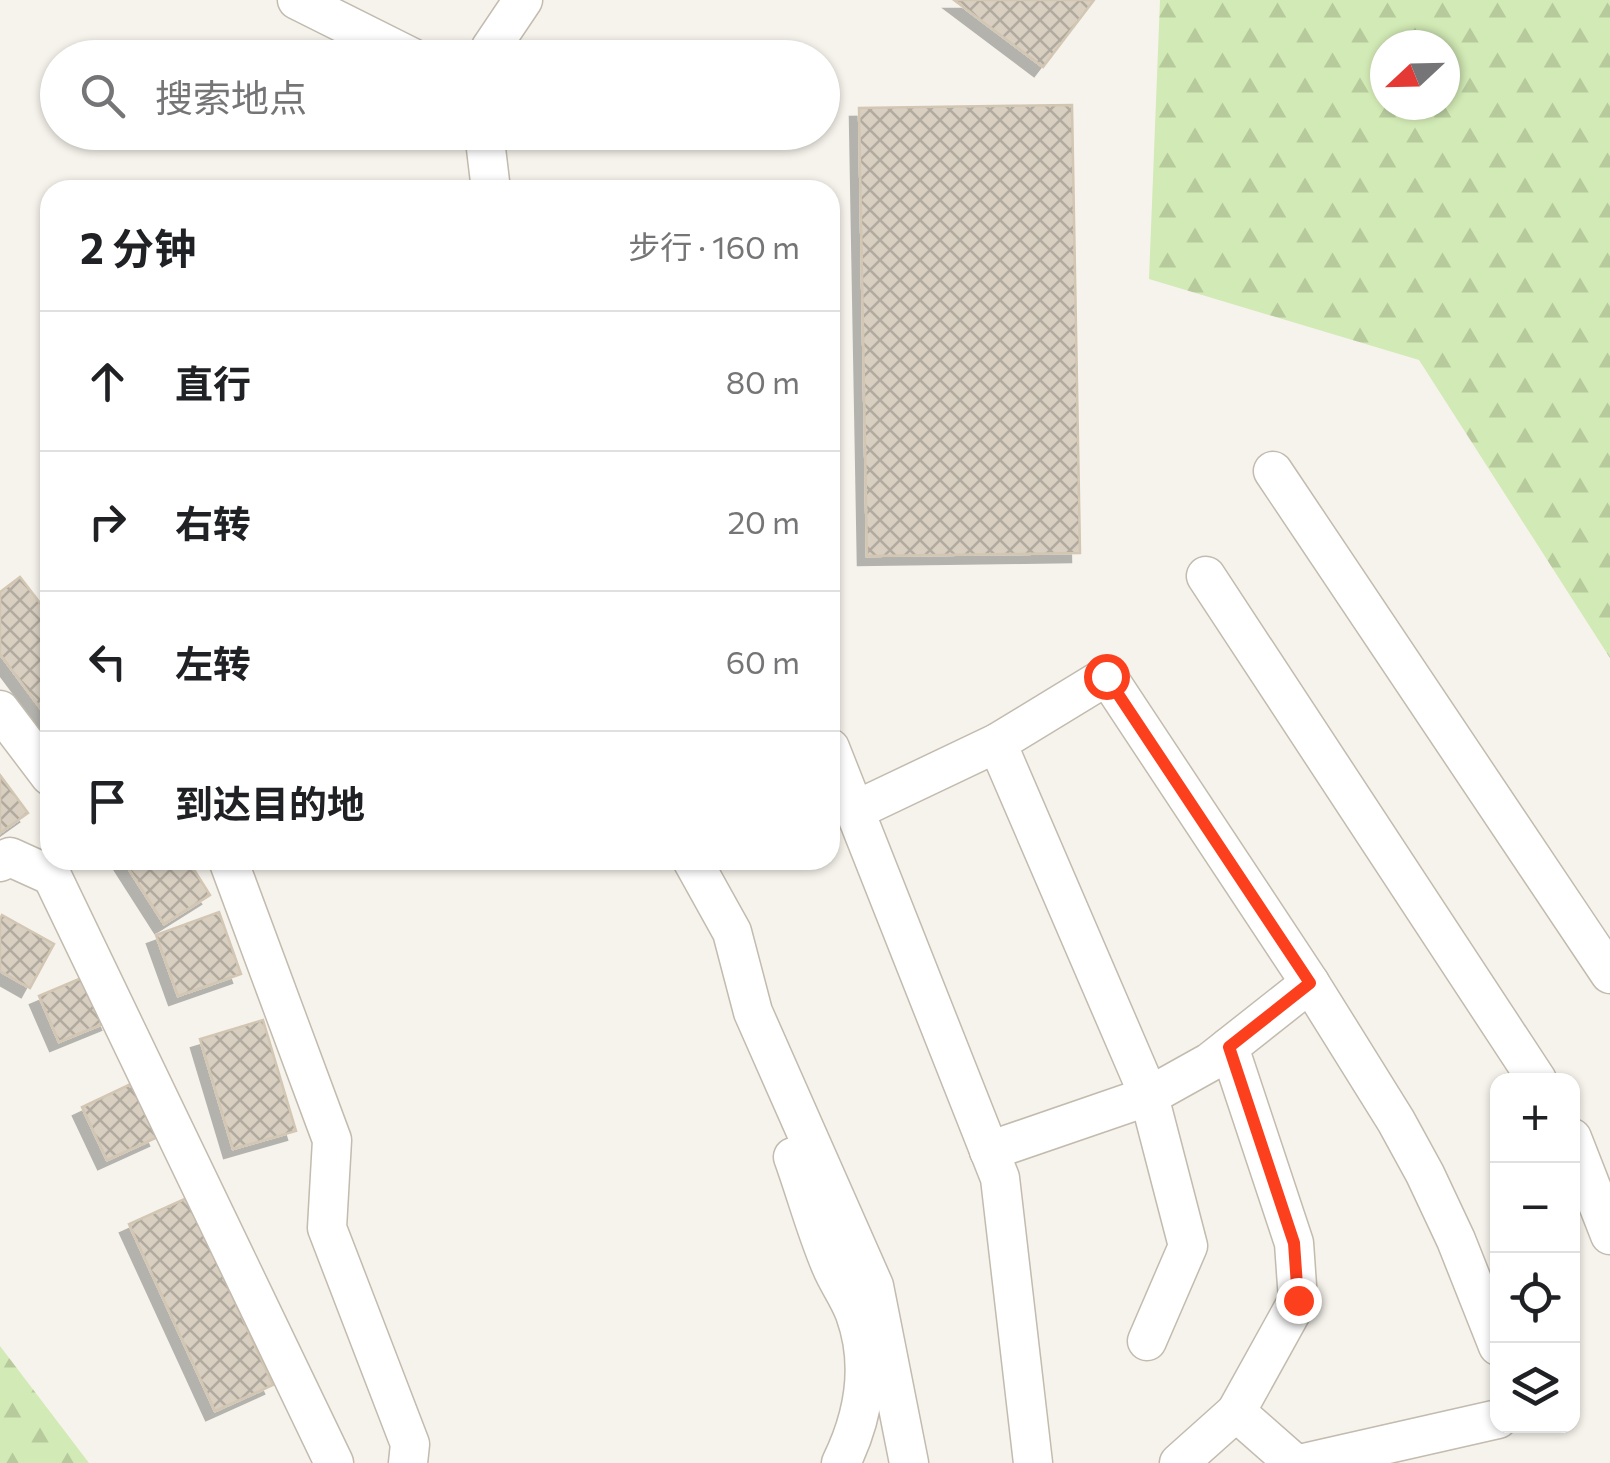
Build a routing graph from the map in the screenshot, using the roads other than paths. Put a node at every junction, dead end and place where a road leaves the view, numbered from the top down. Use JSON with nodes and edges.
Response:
{"nodes":[{"id":1,"x":297,"y":0,"type":"edge"},
{"id":2,"x":523,"y":0,"type":"edge"},
{"id":3,"x":377,"y":40,"type":"edge"},
{"id":4,"x":496,"y":40,"type":"edge"},
{"id":5,"x":486,"y":150,"type":"edge"},
{"id":6,"x":490,"y":180,"type":"edge"},
{"id":7,"x":1273,"y":471,"type":"dead end"},
{"id":8,"x":1206,"y":576,"type":"dead end"},
{"id":9,"x":0,"y":710,"type":"edge"},
{"id":10,"x":998,"y":743,"type":"junction"},
{"id":11,"x":40,"y":763,"type":"edge"},
{"id":12,"x":840,"y":774,"type":"edge"},
{"id":13,"x":854,"y":811,"type":"junction"},
{"id":14,"x":0,"y":862,"type":"edge"},
{"id":15,"x":232,"y":870,"type":"edge"},
{"id":16,"x":698,"y":870,"type":"edge"},
{"id":17,"x":732,"y":932,"type":"junction"},
{"id":18,"x":1610,"y":974,"type":"edge"},
{"id":19,"x":1310,"y":983,"type":"junction"},
{"id":20,"x":1229,"y":1047,"type":"junction"},
{"id":21,"x":1533,"y":1073,"type":"edge"},
{"id":22,"x":1149,"y":1096,"type":"junction"},
{"id":23,"x":989,"y":1151,"type":"junction"},
{"id":24,"x":1580,"y":1158,"type":"edge"},
{"id":25,"x":1610,"y":1235,"type":"edge"},
{"id":26,"x":1147,"y":1341,"type":"dead end"},
{"id":27,"x":1497,"y":1343,"type":"edge"},
{"id":28,"x":1236,"y":1412,"type":"junction"},
{"id":29,"x":1490,"y":1421,"type":"edge"},
{"id":30,"x":334,"y":1463,"type":"edge"},
{"id":31,"x":408,"y":1463,"type":"edge"},
{"id":32,"x":841,"y":1463,"type":"edge"},
{"id":33,"x":909,"y":1463,"type":"edge"},
{"id":34,"x":1033,"y":1463,"type":"edge"},
{"id":35,"x":1179,"y":1463,"type":"edge"},
{"id":36,"x":1294,"y":1463,"type":"edge"},
{"id":37,"x":1304,"y":1463,"type":"edge"}],
"edges":[{"from":1,"to":3,"type":"street"},
{"from":2,"to":4,"type":"street"},
{"from":5,"to":6,"type":"street"},
{"from":7,"to":18,"type":"street"},
{"from":8,"to":21,"type":"street"},
{"from":9,"to":11,"type":"street"},
{"from":10,"to":13,"type":"street"},
{"from":10,"to":19,"type":"street"},
{"from":10,"to":22,"type":"street"},
{"from":12,"to":13,"type":"street"},
{"from":13,"to":23,"type":"street"},
{"from":14,"to":30,"type":"street"},
{"from":15,"to":31,"type":"street"},
{"from":16,"to":17,"type":"street"},
{"from":17,"to":32,"type":"street"},
{"from":17,"to":33,"type":"street"},
{"from":19,"to":20,"type":"street"},
{"from":19,"to":27,"type":"street"},
{"from":20,"to":22,"type":"street"},
{"from":20,"to":28,"type":"street"},
{"from":22,"to":23,"type":"street"},
{"from":22,"to":26,"type":"street"},
{"from":23,"to":34,"type":"street"},
{"from":24,"to":25,"type":"street"},
{"from":28,"to":35,"type":"street"},
{"from":28,"to":36,"type":"street"},
{"from":29,"to":37,"type":"street"}]}
